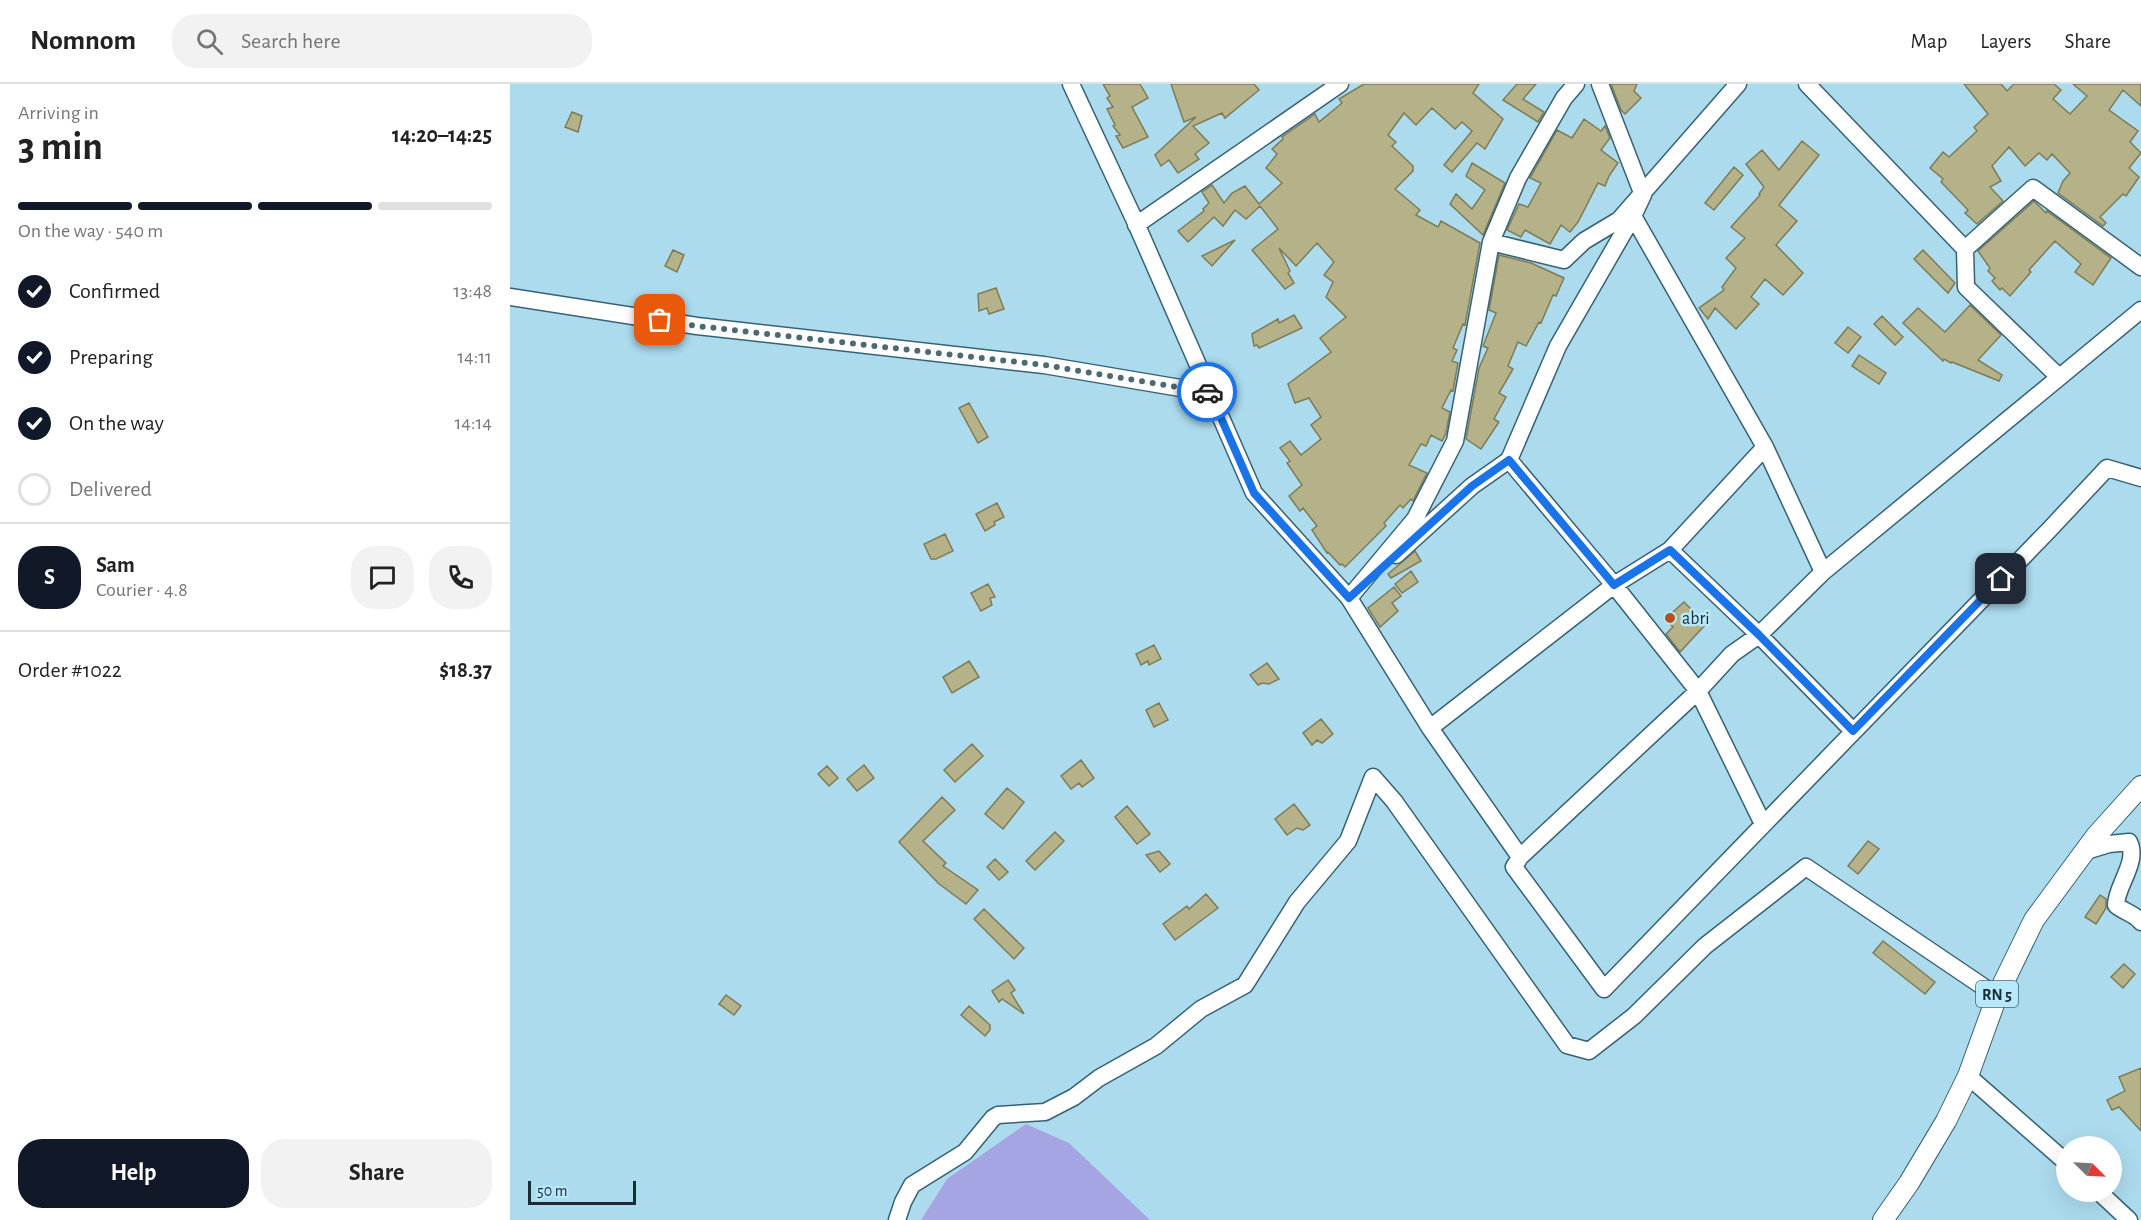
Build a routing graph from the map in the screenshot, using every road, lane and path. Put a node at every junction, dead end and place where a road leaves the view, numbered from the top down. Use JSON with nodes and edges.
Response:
{"nodes":[{"id":1,"x":1071,"y":84,"type":"edge"},
{"id":2,"x":1340,"y":84,"type":"edge"},
{"id":3,"x":1576,"y":84,"type":"edge"},
{"id":4,"x":1600,"y":84,"type":"edge"},
{"id":5,"x":1738,"y":84,"type":"edge"},
{"id":6,"x":1807,"y":84,"type":"edge"},
{"id":7,"x":1643,"y":195,"type":"junction"},
{"id":8,"x":1633,"y":216,"type":"junction"},
{"id":9,"x":1136,"y":225,"type":"junction"},
{"id":10,"x":1491,"y":242,"type":"junction"},
{"id":11,"x":1965,"y":249,"type":"junction"},
{"id":12,"x":2141,"y":267,"type":"edge"},
{"id":13,"x":510,"y":297,"type":"edge"},
{"id":14,"x":2141,"y":310,"type":"edge"},
{"id":15,"x":2059,"y":377,"type":"junction"},
{"id":16,"x":1210,"y":393,"type":"junction"},
{"id":17,"x":1765,"y":447,"type":"junction"},
{"id":18,"x":1509,"y":460,"type":"junction"},
{"id":19,"x":2141,"y":478,"type":"edge"},
{"id":20,"x":1670,"y":550,"type":"junction"},
{"id":21,"x":1823,"y":572,"type":"junction"},
{"id":22,"x":1614,"y":585,"type":"junction"},
{"id":23,"x":1349,"y":598,"type":"junction"},
{"id":24,"x":1759,"y":635,"type":"junction"},
{"id":25,"x":1698,"y":692,"type":"junction"},
{"id":26,"x":1430,"y":728,"type":"junction"},
{"id":27,"x":1853,"y":731,"type":"junction"},
{"id":28,"x":2141,"y":786,"type":"edge"},
{"id":29,"x":1763,"y":824,"type":"junction"},
{"id":30,"x":2135,"y":837,"type":"edge"},
{"id":31,"x":2086,"y":850,"type":"junction"},
{"id":32,"x":1520,"y":857,"type":"junction"},
{"id":33,"x":2141,"y":921,"type":"edge"},
{"id":34,"x":1997,"y":996,"type":"junction"},
{"id":35,"x":1968,"y":1076,"type":"junction"},
{"id":36,"x":2056,"y":1153,"type":"edge"},
{"id":37,"x":2110,"y":1202,"type":"edge"},
{"id":38,"x":897,"y":1220,"type":"edge"},
{"id":39,"x":1883,"y":1220,"type":"edge"},
{"id":40,"x":2129,"y":1220,"type":"edge"}],
"edges":[{"from":1,"to":9,"type":"street"},
{"from":2,"to":9,"type":"street"},
{"from":3,"to":10,"type":"street"},
{"from":4,"to":7,"type":"street"},
{"from":5,"to":7,"type":"street"},
{"from":6,"to":11,"type":"street"},
{"from":7,"to":8,"type":"street"},
{"from":7,"to":10,"type":"street"},
{"from":8,"to":17,"type":"street"},
{"from":8,"to":18,"type":"street"},
{"from":9,"to":16,"type":"street"},
{"from":10,"to":23,"type":"street"},
{"from":11,"to":12,"type":"street"},
{"from":11,"to":15,"type":"street"},
{"from":13,"to":16,"type":"street"},
{"from":14,"to":15,"type":"street"},
{"from":15,"to":21,"type":"street"},
{"from":16,"to":23,"type":"street"},
{"from":17,"to":20,"type":"street"},
{"from":17,"to":21,"type":"street"},
{"from":18,"to":22,"type":"street"},
{"from":18,"to":23,"type":"street"},
{"from":19,"to":27,"type":"street"},
{"from":20,"to":22,"type":"street"},
{"from":20,"to":24,"type":"street"},
{"from":21,"to":24,"type":"street"},
{"from":22,"to":25,"type":"street"},
{"from":22,"to":26,"type":"street"},
{"from":23,"to":26,"type":"street"},
{"from":24,"to":25,"type":"street"},
{"from":24,"to":27,"type":"street"},
{"from":25,"to":29,"type":"street"},
{"from":25,"to":32,"type":"street"},
{"from":26,"to":32,"type":"street"},
{"from":27,"to":29,"type":"street"},
{"from":28,"to":31,"type":"main road","number":"RN 5"},
{"from":29,"to":32,"type":"street"},
{"from":30,"to":31,"type":"street"},
{"from":30,"to":33,"type":"street"},
{"from":31,"to":34,"type":"main road","number":"RN 5"},
{"from":34,"to":35,"type":"main road","number":"RN 5"},
{"from":34,"to":38,"type":"street"},
{"from":35,"to":36,"type":"street"},
{"from":35,"to":39,"type":"main road","number":"RN 5"},
{"from":37,"to":40,"type":"street"}]}
